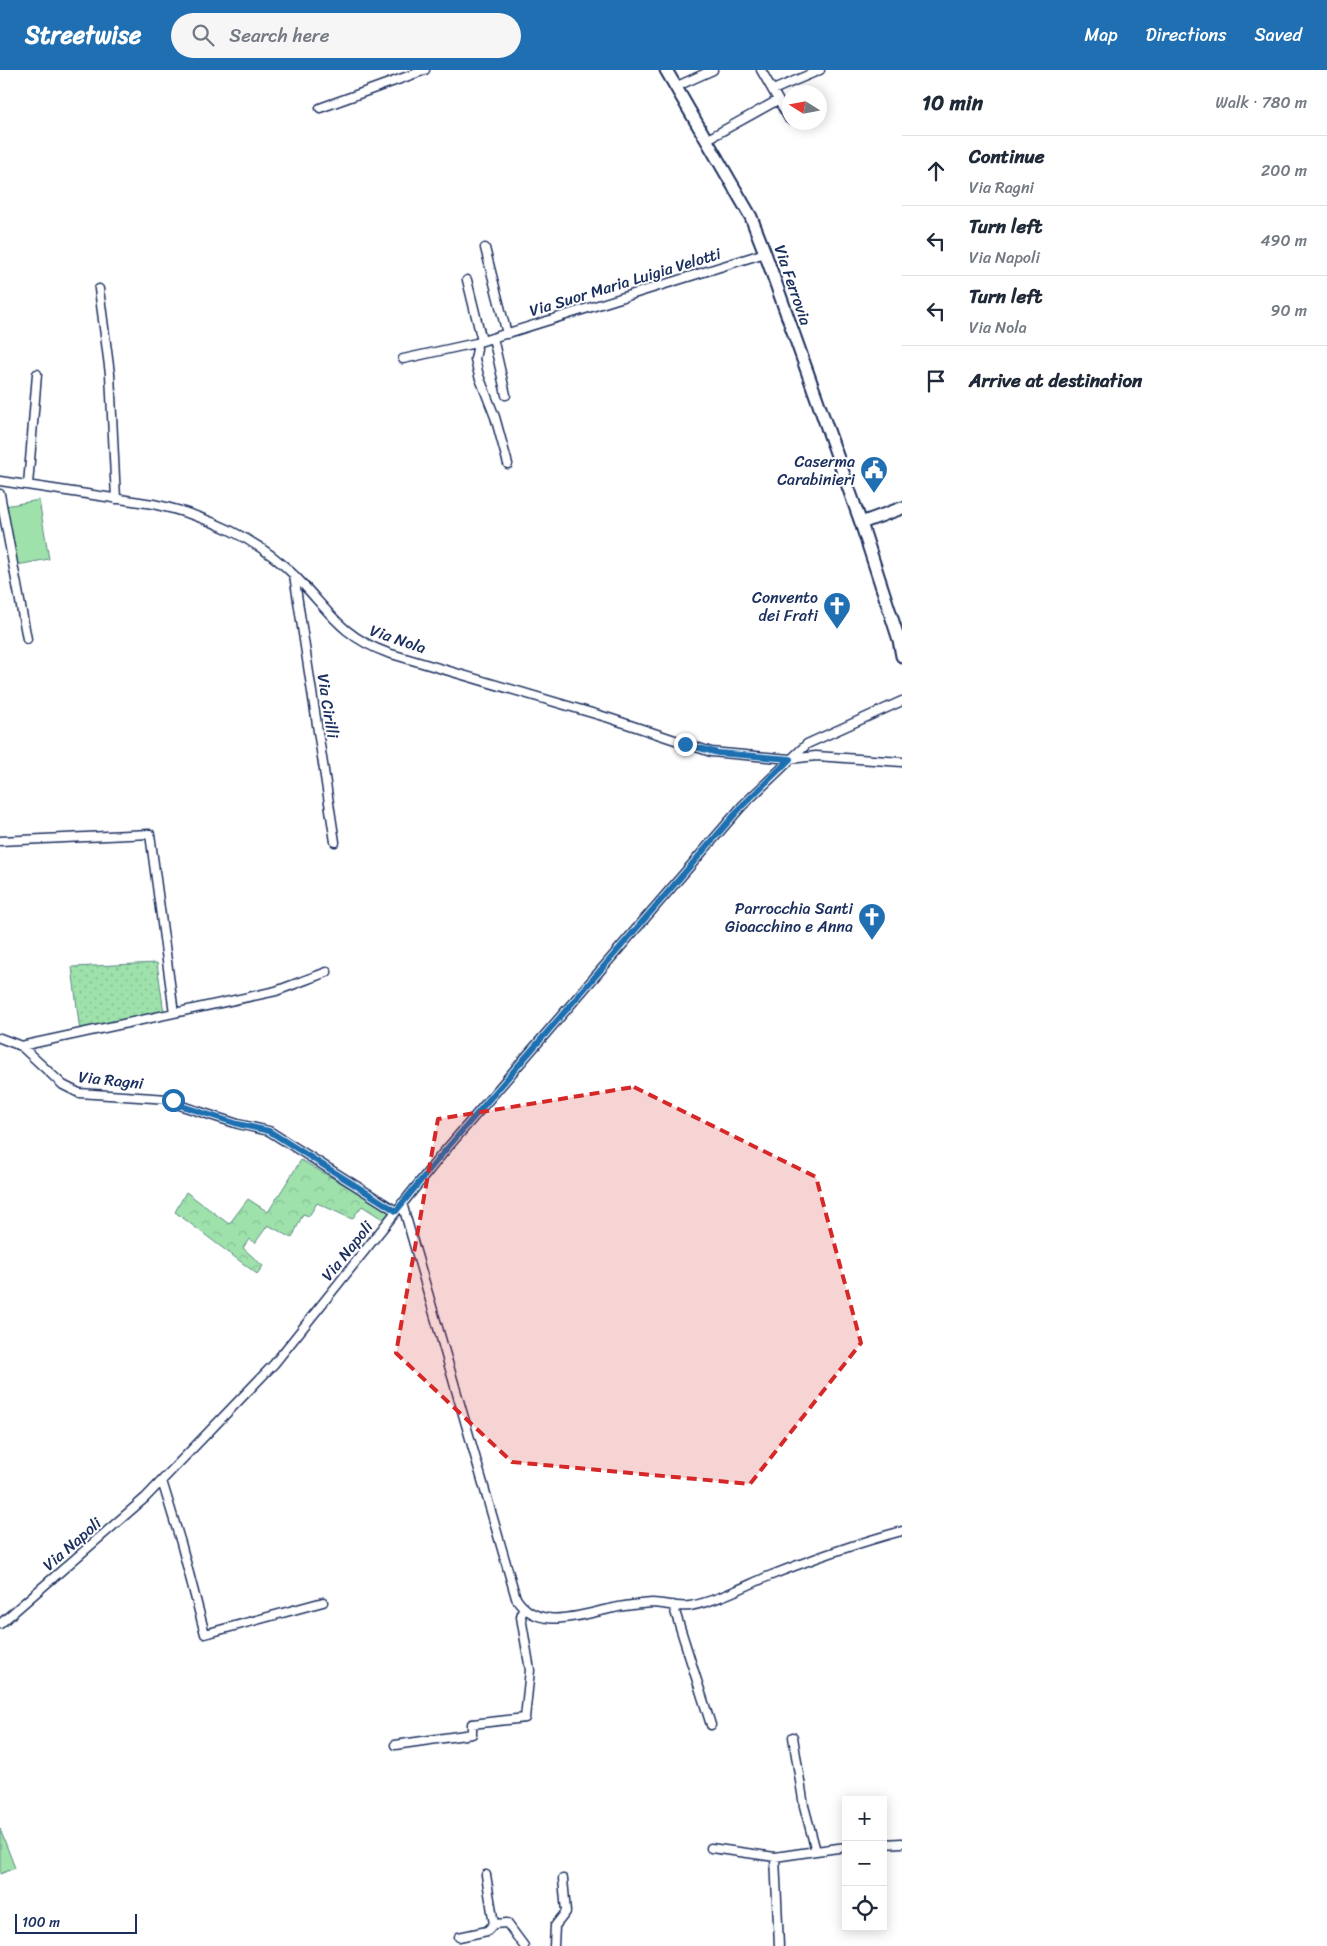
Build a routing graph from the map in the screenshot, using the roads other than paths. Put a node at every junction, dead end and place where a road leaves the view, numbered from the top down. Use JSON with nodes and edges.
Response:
{"nodes":[{"id":1,"x":425,"y":70,"type":"edge"},
{"id":2,"x":666,"y":70,"type":"edge"},
{"id":3,"x":713,"y":70,"type":"edge"},
{"id":4,"x":762,"y":70,"type":"edge"},
{"id":5,"x":820,"y":70,"type":"edge"},
{"id":6,"x":675,"y":87,"type":"junction"},
{"id":7,"x":773,"y":90,"type":"junction"},
{"id":8,"x":778,"y":100,"type":"junction"},
{"id":9,"x":782,"y":106,"type":"edge"},
{"id":10,"x":320,"y":108,"type":"dead end"},
{"id":11,"x":706,"y":140,"type":"junction"},
{"id":12,"x":485,"y":248,"type":"dead end"},
{"id":13,"x":765,"y":253,"type":"junction"},
{"id":14,"x":468,"y":280,"type":"dead end"},
{"id":15,"x":99,"y":289,"type":"dead end"},
{"id":16,"x":506,"y":334,"type":"junction"},
{"id":17,"x":493,"y":338,"type":"junction"},
{"id":18,"x":479,"y":342,"type":"junction"},
{"id":19,"x":403,"y":359,"type":"dead end"},
{"id":20,"x":37,"y":374,"type":"dead end"},
{"id":21,"x":506,"y":394,"type":"dead end"},
{"id":22,"x":508,"y":464,"type":"dead end"},
{"id":23,"x":0,"y":481,"type":"edge"},
{"id":24,"x":28,"y":485,"type":"junction"},
{"id":25,"x":0,"y":494,"type":"edge"},
{"id":26,"x":116,"y":499,"type":"junction"},
{"id":27,"x":902,"y":508,"type":"edge"},
{"id":28,"x":861,"y":523,"type":"junction"},
{"id":29,"x":294,"y":575,"type":"junction"},
{"id":30,"x":27,"y":639,"type":"dead end"},
{"id":31,"x":902,"y":656,"type":"edge"},
{"id":32,"x":902,"y":700,"type":"edge"},
{"id":33,"x":790,"y":759,"type":"junction"},
{"id":34,"x":902,"y":762,"type":"edge"},
{"id":35,"x":0,"y":841,"type":"edge"},
{"id":36,"x":335,"y":842,"type":"dead end"},
{"id":37,"x":327,"y":972,"type":"dead end"},
{"id":38,"x":174,"y":1013,"type":"junction"},
{"id":39,"x":0,"y":1038,"type":"edge"},
{"id":40,"x":21,"y":1046,"type":"junction"},
{"id":41,"x":402,"y":1203,"type":"junction"},
{"id":42,"x":396,"y":1211,"type":"junction"},
{"id":43,"x":162,"y":1481,"type":"junction"},
{"id":44,"x":902,"y":1531,"type":"edge"},
{"id":45,"x":324,"y":1602,"type":"dead end"},
{"id":46,"x":673,"y":1605,"type":"junction"},
{"id":47,"x":523,"y":1608,"type":"junction"},
{"id":48,"x":0,"y":1624,"type":"edge"},
{"id":49,"x":711,"y":1725,"type":"dead end"},
{"id":50,"x":793,"y":1737,"type":"dead end"},
{"id":51,"x":395,"y":1745,"type":"dead end"},
{"id":52,"x":902,"y":1843,"type":"edge"},
{"id":53,"x":887,"y":1844,"type":"edge"},
{"id":54,"x":711,"y":1848,"type":"dead end"},
{"id":55,"x":842,"y":1848,"type":"edge"},
{"id":56,"x":816,"y":1851,"type":"junction"},
{"id":57,"x":775,"y":1857,"type":"junction"},
{"id":58,"x":486,"y":1876,"type":"dead end"},
{"id":59,"x":563,"y":1879,"type":"dead end"},
{"id":60,"x":494,"y":1924,"type":"junction"},
{"id":61,"x":459,"y":1937,"type":"dead end"},
{"id":62,"x":524,"y":1946,"type":"edge"},
{"id":63,"x":554,"y":1946,"type":"edge"},
{"id":64,"x":779,"y":1946,"type":"edge"}],
"edges":[{"from":1,"to":10,"type":"street"},
{"from":2,"to":6,"type":"main road","name":"Via Ferrovia"},
{"from":3,"to":6,"type":"street"},
{"from":4,"to":7,"type":"street"},
{"from":5,"to":7,"type":"street"},
{"from":6,"to":11,"type":"main road","name":"Via Ferrovia"},
{"from":7,"to":8,"type":"street"},
{"from":8,"to":9,"type":"street"},
{"from":8,"to":11,"type":"street"},
{"from":11,"to":13,"type":"main road","name":"Via Ferrovia"},
{"from":12,"to":16,"type":"street"},
{"from":13,"to":16,"type":"street","name":"Via Suor Maria Luigia Velotti"},
{"from":13,"to":28,"type":"main road","name":"Via Ferrovia"},
{"from":14,"to":18,"type":"street"},
{"from":15,"to":26,"type":"street"},
{"from":16,"to":17,"type":"street","name":"Via Suor Maria Luigia Velotti"},
{"from":17,"to":18,"type":"street","name":"Via Suor Maria Luigia Velotti"},
{"from":17,"to":21,"type":"street"},
{"from":18,"to":19,"type":"street","name":"Via Suor Maria Luigia Velotti"},
{"from":18,"to":22,"type":"street"},
{"from":20,"to":24,"type":"street"},
{"from":23,"to":24,"type":"street","name":"Via Nola"},
{"from":24,"to":26,"type":"street","name":"Via Nola"},
{"from":25,"to":30,"type":"street"},
{"from":26,"to":29,"type":"street","name":"Via Nola"},
{"from":27,"to":28,"type":"main road"},
{"from":28,"to":31,"type":"main road","name":"Via Ferrovia"},
{"from":29,"to":33,"type":"street","name":"Via Nola"},
{"from":29,"to":36,"type":"street","name":"Via Cirilli"},
{"from":32,"to":33,"type":"street","name":"Via Napoli"},
{"from":33,"to":34,"type":"street","name":"Via Nola"},
{"from":33,"to":41,"type":"street","name":"Via Napoli"},
{"from":35,"to":38,"type":"street"},
{"from":37,"to":38,"type":"street"},
{"from":38,"to":40,"type":"street"},
{"from":39,"to":40,"type":"street","name":"Via Ragni"},
{"from":40,"to":42,"type":"street","name":"Via Ragni"},
{"from":41,"to":42,"type":"street","name":"Via Napoli"},
{"from":41,"to":47,"type":"street"},
{"from":42,"to":43,"type":"street","name":"Via Napoli"},
{"from":43,"to":45,"type":"street"},
{"from":43,"to":48,"type":"street","name":"Via Napoli"},
{"from":44,"to":46,"type":"street"},
{"from":46,"to":47,"type":"street"},
{"from":46,"to":49,"type":"street"},
{"from":47,"to":51,"type":"street"},
{"from":50,"to":56,"type":"street"},
{"from":52,"to":53,"type":"street"},
{"from":54,"to":57,"type":"street"},
{"from":55,"to":56,"type":"street"},
{"from":56,"to":57,"type":"street"},
{"from":57,"to":64,"type":"street"},
{"from":58,"to":60,"type":"street"},
{"from":59,"to":63,"type":"street"},
{"from":60,"to":61,"type":"street"},
{"from":60,"to":62,"type":"street"}]}
